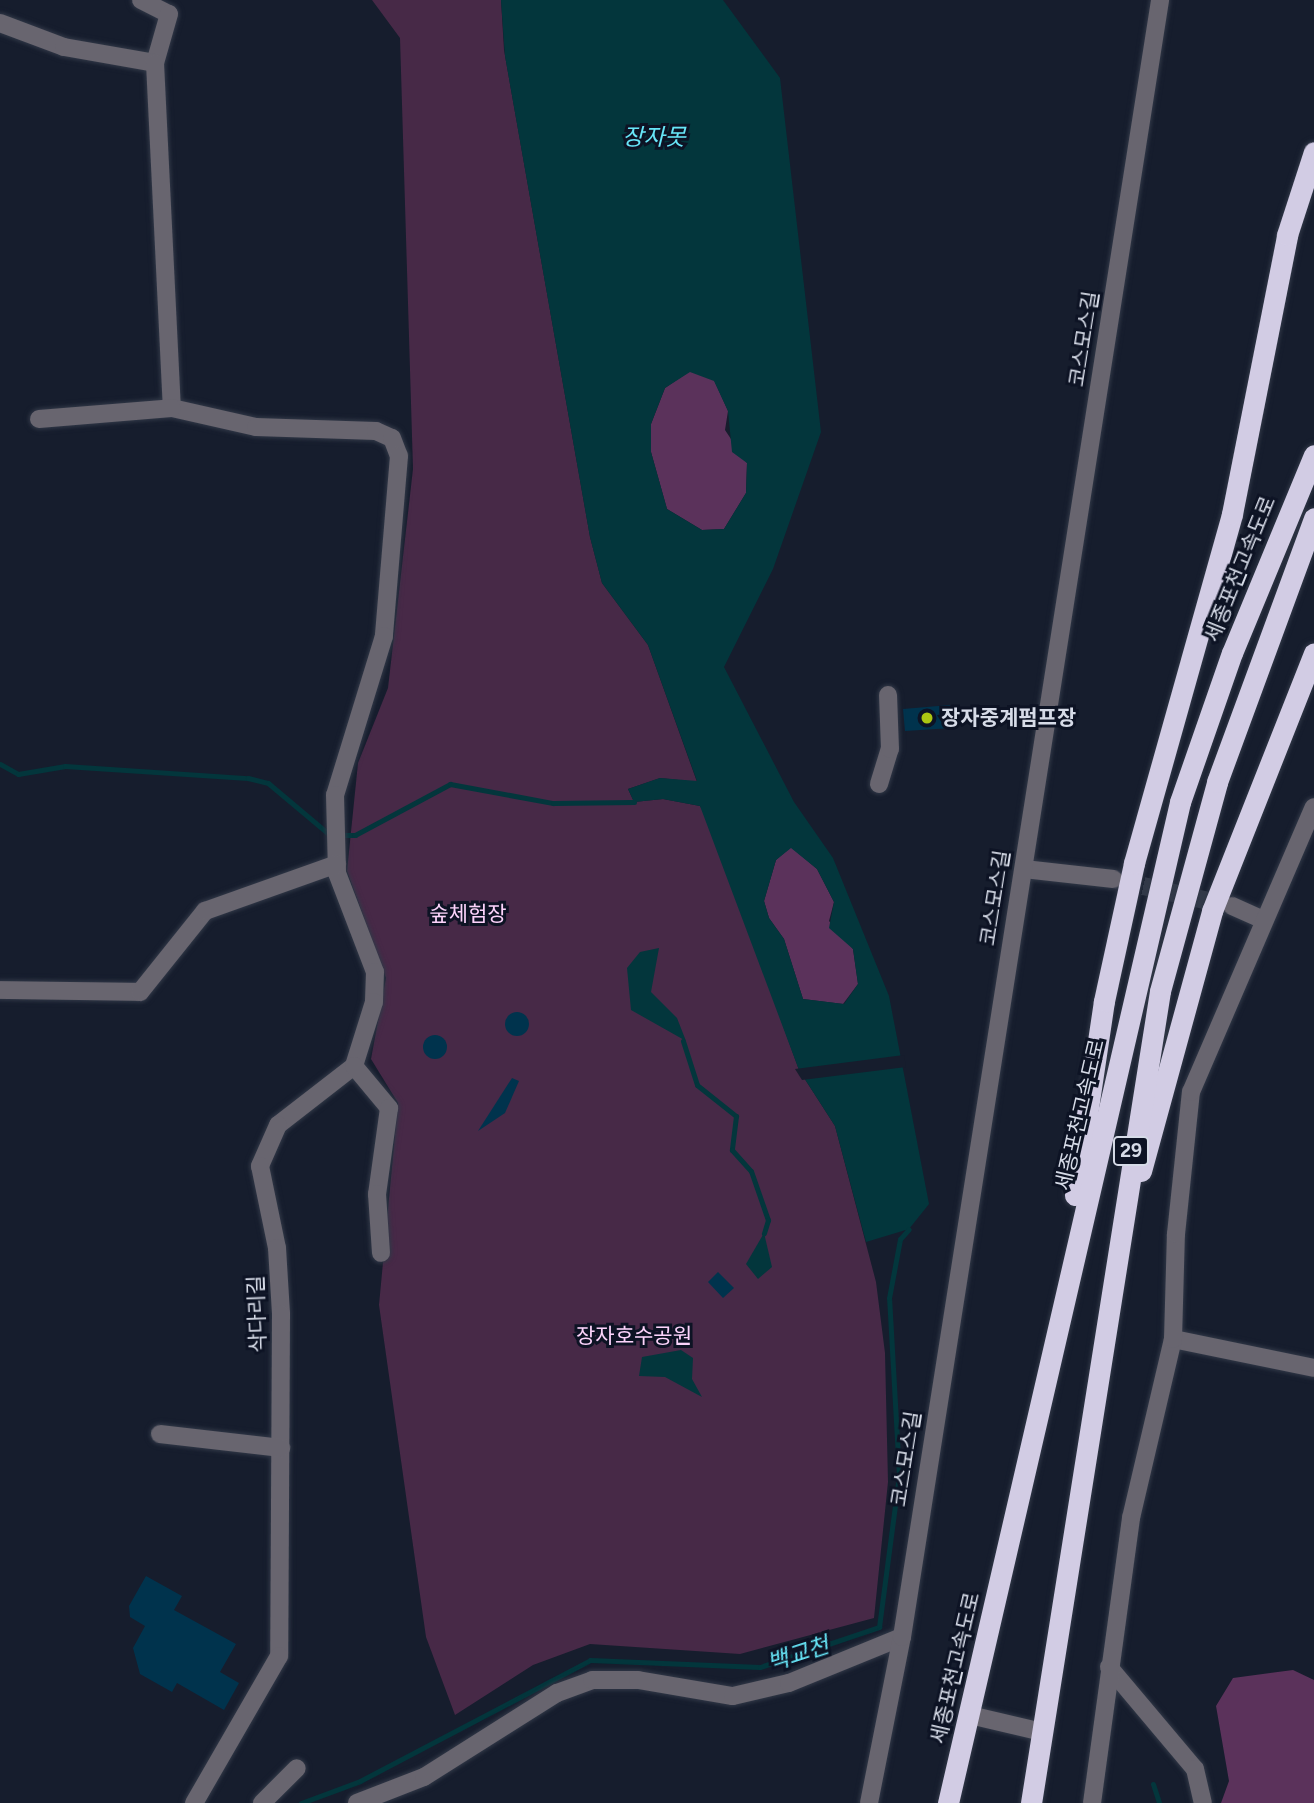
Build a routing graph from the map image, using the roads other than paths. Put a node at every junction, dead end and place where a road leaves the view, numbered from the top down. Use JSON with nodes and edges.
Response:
{"nodes":[{"id":1,"x":141,"y":0,"type":"edge"},
{"id":2,"x":1160,"y":0,"type":"edge"},
{"id":3,"x":0,"y":23,"type":"edge"},
{"id":4,"x":155,"y":62,"type":"junction"},
{"id":5,"x":1314,"y":152,"type":"edge"},
{"id":6,"x":172,"y":408,"type":"junction"},
{"id":7,"x":39,"y":419,"type":"dead end"},
{"id":8,"x":1314,"y":456,"type":"edge"},
{"id":9,"x":1314,"y":518,"type":"edge"},
{"id":10,"x":1314,"y":653,"type":"edge"},
{"id":11,"x":888,"y":695,"type":"dead end"},
{"id":12,"x":879,"y":784,"type":"dead end"},
{"id":13,"x":1314,"y":807,"type":"edge"},
{"id":14,"x":337,"y":859,"type":"junction"},
{"id":15,"x":1024,"y":869,"type":"junction"},
{"id":16,"x":1113,"y":879,"type":"tunnel mouth"},
{"id":17,"x":1232,"y":906,"type":"tunnel mouth"},
{"id":18,"x":1264,"y":920,"type":"junction"},
{"id":19,"x":0,"y":990,"type":"edge"},
{"id":20,"x":354,"y":1066,"type":"junction"},
{"id":21,"x":382,"y":1253,"type":"dead end"},
{"id":22,"x":1065,"y":1285,"type":"junction"},
{"id":23,"x":1108,"y":1298,"type":"junction"},
{"id":24,"x":1173,"y":1339,"type":"junction"},
{"id":25,"x":1314,"y":1368,"type":"edge"},
{"id":26,"x":160,"y":1434,"type":"dead end"},
{"id":27,"x":281,"y":1448,"type":"junction"},
{"id":28,"x":902,"y":1637,"type":"junction"},
{"id":29,"x":1109,"y":1667,"type":"junction"},
{"id":30,"x":970,"y":1715,"type":"junction"},
{"id":31,"x":1042,"y":1732,"type":"junction"},
{"id":32,"x":297,"y":1768,"type":"dead end"},
{"id":33,"x":194,"y":1803,"type":"edge"},
{"id":34,"x":262,"y":1803,"type":"edge"},
{"id":35,"x":357,"y":1803,"type":"edge"},
{"id":36,"x":869,"y":1803,"type":"edge"},
{"id":37,"x":948,"y":1803,"type":"edge"},
{"id":38,"x":1031,"y":1803,"type":"edge"},
{"id":39,"x":1092,"y":1803,"type":"edge"},
{"id":40,"x":1203,"y":1803,"type":"edge"}],
"edges":[{"from":1,"to":4,"type":"street"},
{"from":2,"to":15,"type":"street","name":"코스모스길"},
{"from":3,"to":4,"type":"street"},
{"from":4,"to":6,"type":"street"},
{"from":5,"to":22,"type":"highway"},
{"from":6,"to":7,"type":"street"},
{"from":6,"to":14,"type":"street"},
{"from":8,"to":22,"type":"highway","name":"세종포천고속도로","number":"29"},
{"from":9,"to":23,"type":"highway","number":"29"},
{"from":10,"to":23,"type":"highway"},
{"from":11,"to":12,"type":"street"},
{"from":13,"to":18,"type":"street"},
{"from":14,"to":19,"type":"street"},
{"from":14,"to":20,"type":"street"},
{"from":15,"to":16,"type":"street"},
{"from":15,"to":28,"type":"street","name":"코스모스길"},
{"from":17,"to":18,"type":"street"},
{"from":18,"to":24,"type":"street"},
{"from":20,"to":21,"type":"street"},
{"from":20,"to":27,"type":"street","name":"삭다리길"},
{"from":22,"to":30,"type":"highway","name":"세종포천고속도로","number":"29"},
{"from":23,"to":31,"type":"highway","number":"29"},
{"from":24,"to":25,"type":"street"},
{"from":24,"to":29,"type":"street"},
{"from":26,"to":27,"type":"street"},
{"from":27,"to":33,"type":"street","name":"삭다리길"},
{"from":28,"to":35,"type":"street"},
{"from":28,"to":36,"type":"street","name":"코스모스길"},
{"from":29,"to":39,"type":"street"},
{"from":29,"to":40,"type":"street"},
{"from":30,"to":31,"type":"street"},
{"from":30,"to":37,"type":"highway","name":"세종포천고속도로","number":"29"},
{"from":31,"to":38,"type":"highway","number":"29"},
{"from":32,"to":34,"type":"street"}]}
